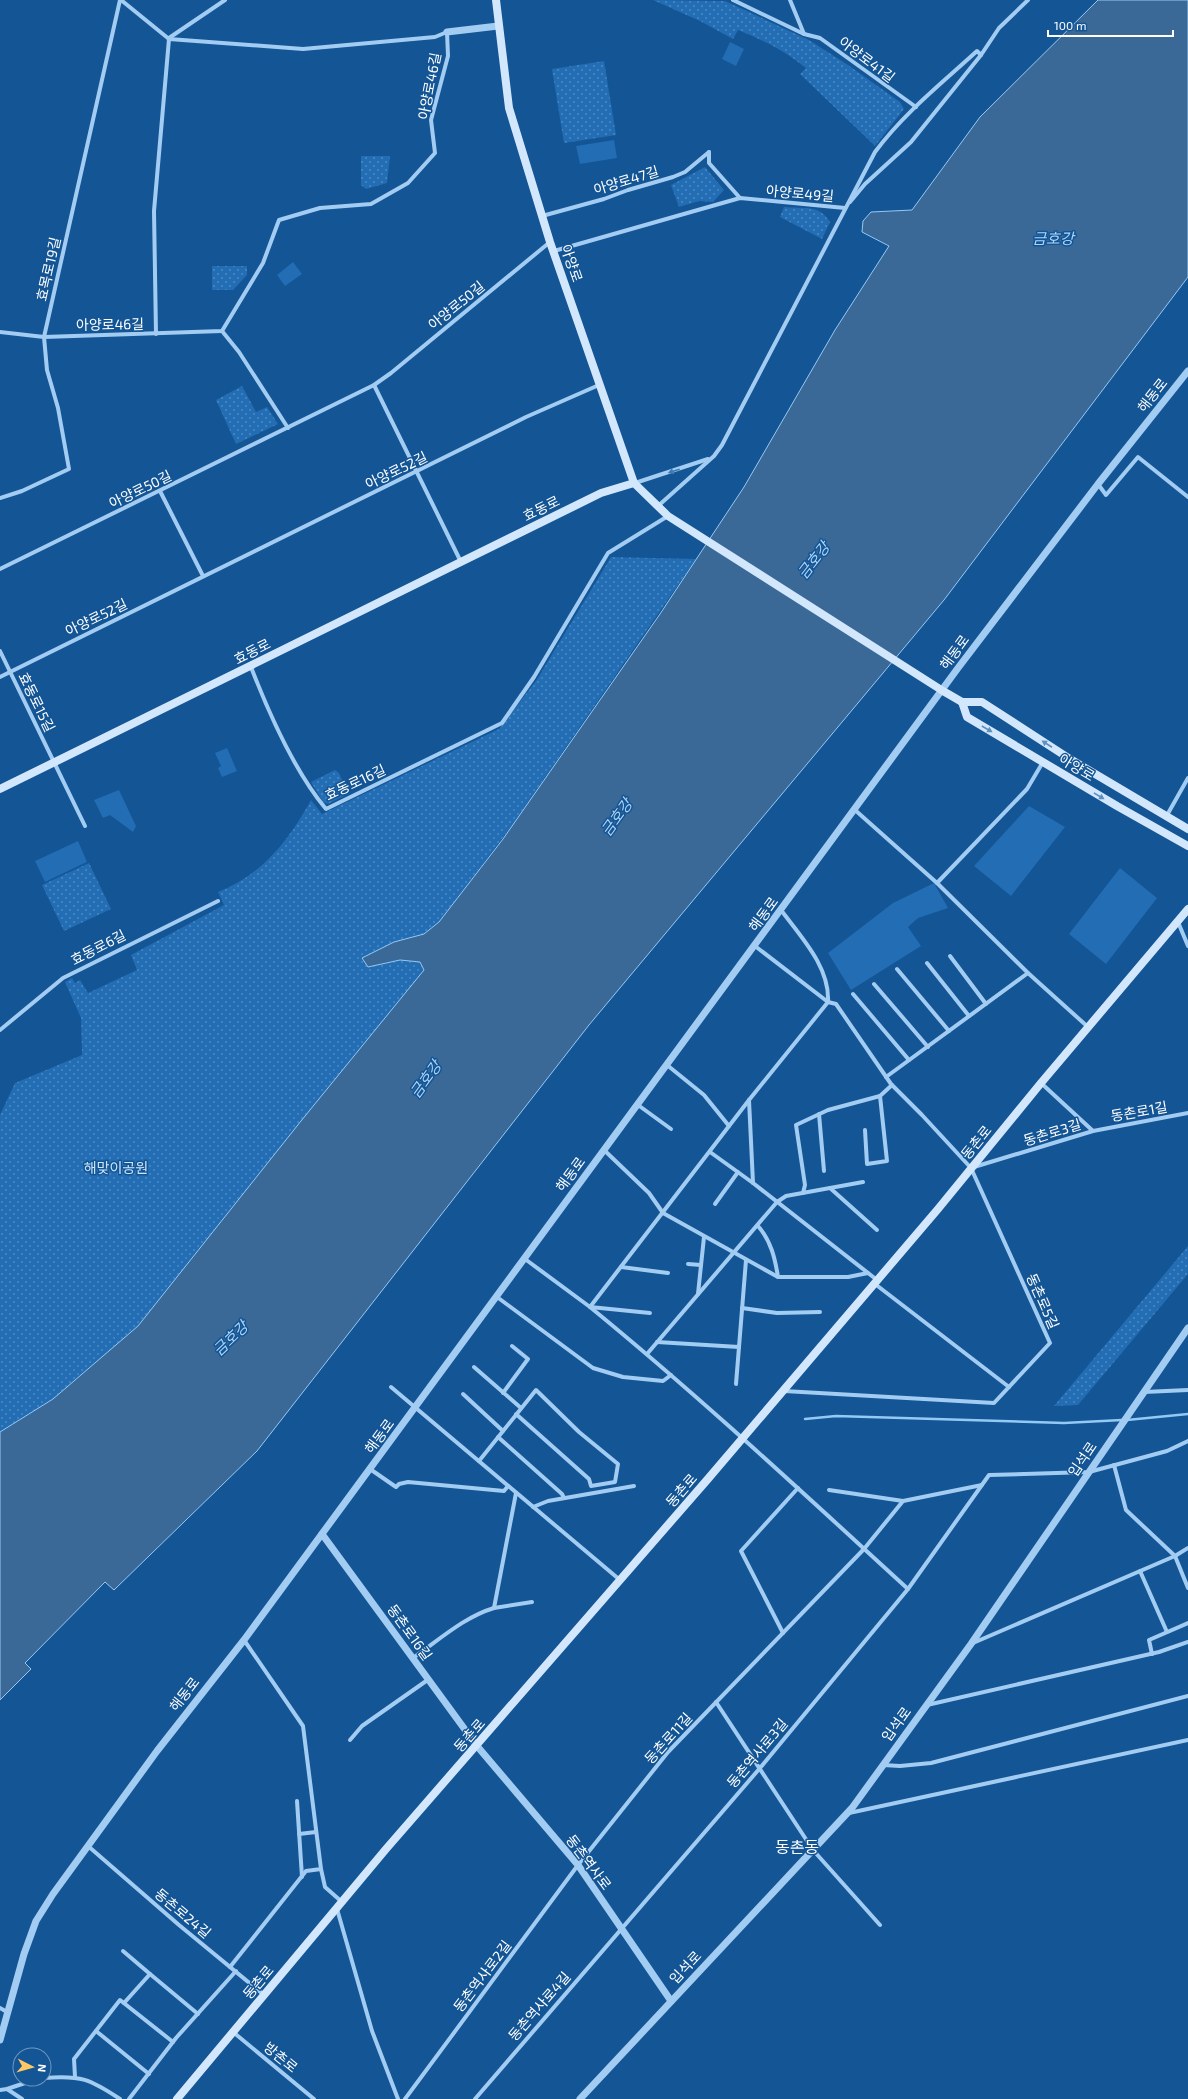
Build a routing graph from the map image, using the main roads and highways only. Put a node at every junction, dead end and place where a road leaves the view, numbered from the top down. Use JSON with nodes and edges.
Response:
{"nodes":[{"id":1,"x":496,"y":0,"type":"edge"},
{"id":2,"x":634,"y":483,"type":"junction"},
{"id":3,"x":962,"y":702,"type":"junction"},
{"id":4,"x":0,"y":789,"type":"edge"},
{"id":5,"x":1188,"y":829,"type":"edge"},
{"id":6,"x":1188,"y":846,"type":"edge"},
{"id":7,"x":1188,"y":909,"type":"edge"},
{"id":8,"x":177,"y":2099,"type":"edge"}],
"edges":[{"from":1,"to":2,"type":"main road","name":"아양로"},
{"from":2,"to":3,"type":"main road","name":"아양로"},
{"from":2,"to":4,"type":"main road","name":"효동로"},
{"from":5,"to":3,"type":"main road","name":"아양로","one_way":true},
{"from":3,"to":6,"type":"main road","name":"아양로","one_way":true},
{"from":7,"to":8,"type":"main road","name":"동촌로"}]}
